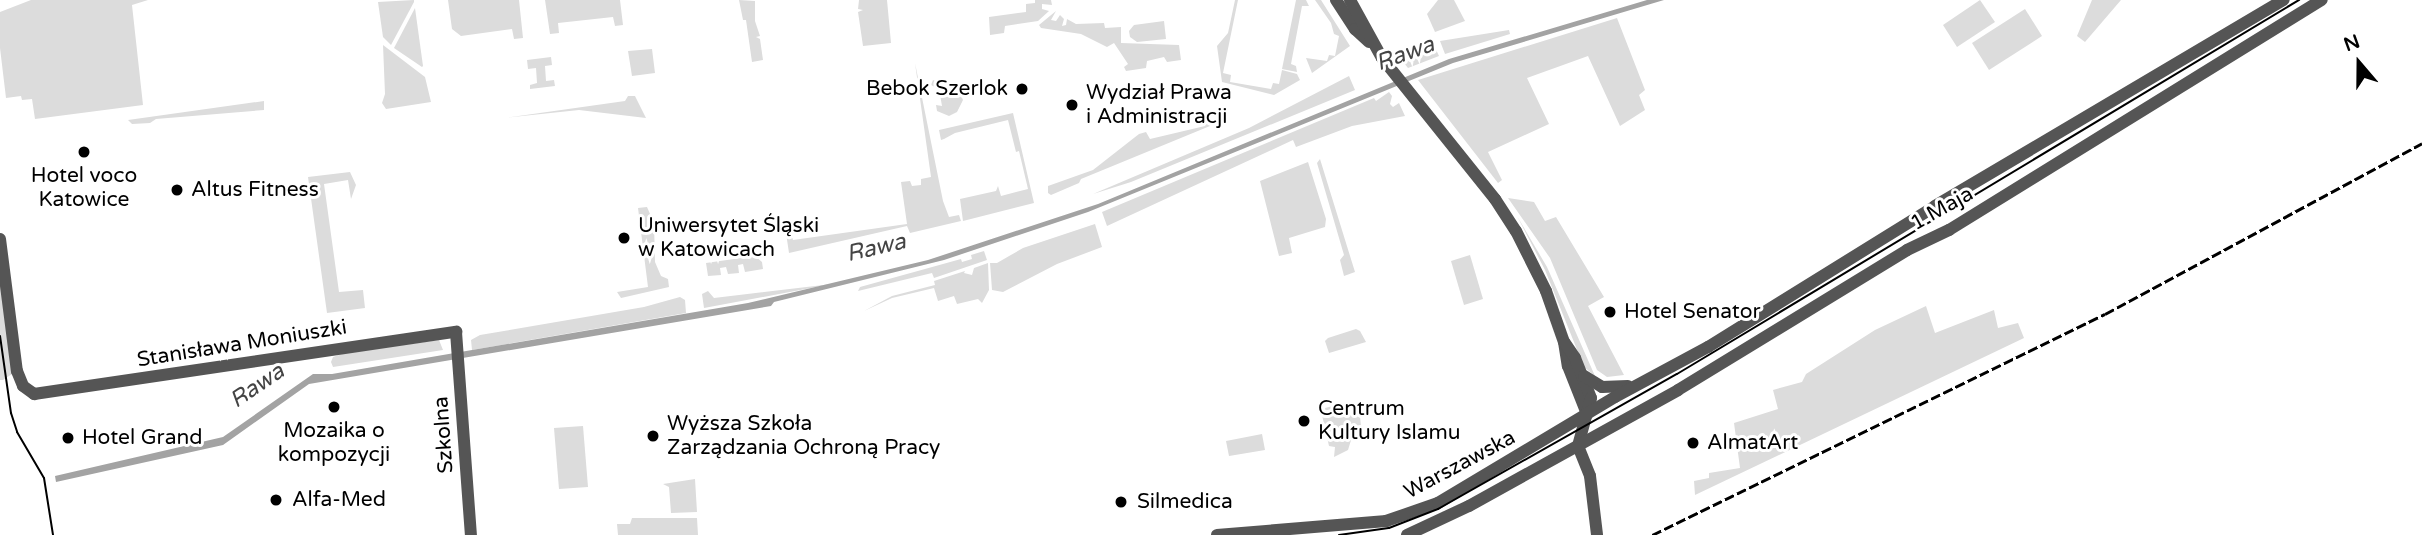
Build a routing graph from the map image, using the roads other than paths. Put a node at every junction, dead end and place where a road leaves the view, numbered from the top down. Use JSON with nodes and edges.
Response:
{"nodes":[{"id":1,"x":1336,"y":0,"type":"edge"},
{"id":2,"x":1350,"y":0,"type":"edge"},
{"id":3,"x":2284,"y":0,"type":"edge"},
{"id":4,"x":2322,"y":0,"type":"edge"},
{"id":5,"x":1372,"y":44,"type":"junction"},
{"id":6,"x":0,"y":239,"type":"edge"},
{"id":7,"x":457,"y":338,"type":"joint"},
{"id":8,"x":1564,"y":342,"type":"junction"},
{"id":9,"x":1583,"y":375,"type":"junction"},
{"id":10,"x":1641,"y":383,"type":"junction"},
{"id":11,"x":1587,"y":415,"type":"junction"},
{"id":12,"x":1613,"y":425,"type":"junction"},
{"id":13,"x":1556,"y":434,"type":"junction"},
{"id":14,"x":1578,"y":446,"type":"junction"},
{"id":15,"x":471,"y":535,"type":"edge"},
{"id":16,"x":1217,"y":535,"type":"edge"},
{"id":17,"x":1407,"y":535,"type":"edge"},
{"id":18,"x":1597,"y":535,"type":"edge"}],
"edges":[{"from":1,"to":5,"type":"street"},
{"from":2,"to":5,"type":"street"},
{"from":3,"to":10,"type":"street","name":"1 Maja"},
{"from":4,"to":12,"type":"street","name":"1 Maja"},
{"from":5,"to":8,"type":"street"},
{"from":6,"to":7,"type":"street","name":"Stanisława Moniuszki"},
{"from":7,"to":15,"type":"street","name":"Szkolna"},
{"from":8,"to":9,"type":"street"},
{"from":8,"to":11,"type":"street"},
{"from":9,"to":10,"type":"street"},
{"from":9,"to":11,"type":"street"},
{"from":10,"to":11,"type":"street","name":"1 Maja"},
{"from":11,"to":12,"type":"street"},
{"from":11,"to":13,"type":"street","name":"Warszawska"},
{"from":11,"to":14,"type":"street"},
{"from":12,"to":14,"type":"street","name":"1 Maja"},
{"from":13,"to":14,"type":"street"},
{"from":13,"to":16,"type":"street","name":"Warszawska"},
{"from":14,"to":17,"type":"street","name":"Warszawska"},
{"from":14,"to":18,"type":"street"}]}
